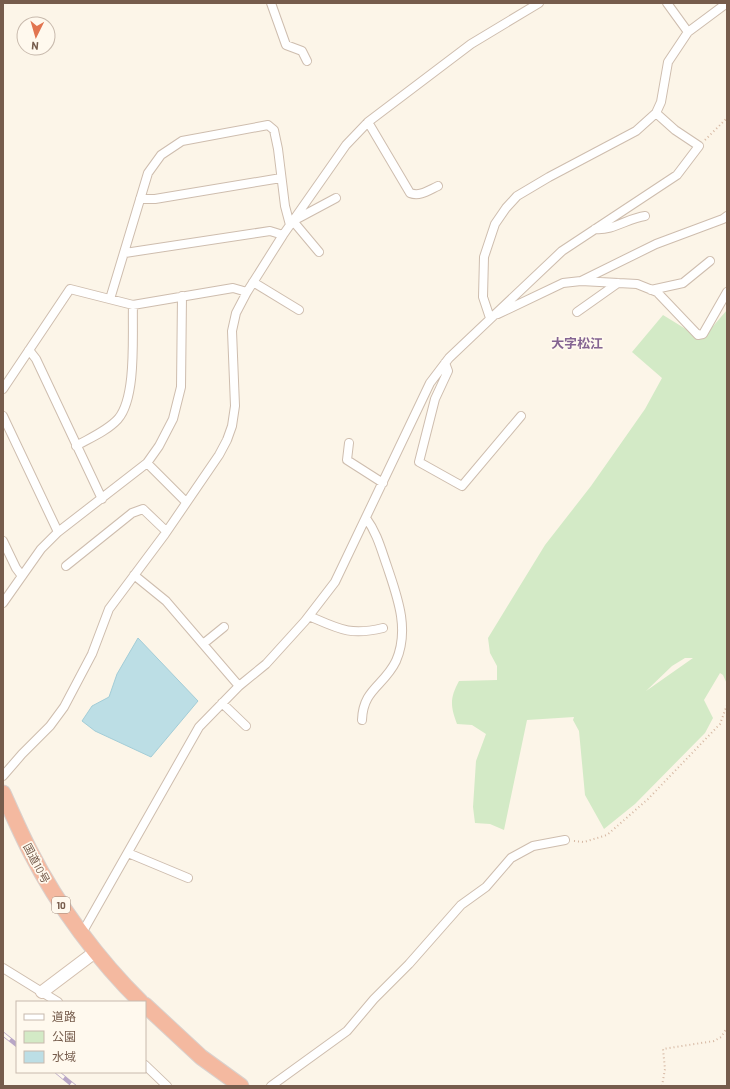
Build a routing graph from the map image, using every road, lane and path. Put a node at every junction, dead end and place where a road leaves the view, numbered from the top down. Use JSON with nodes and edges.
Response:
{"nodes":[{"id":1,"x":270,"y":3,"type":"edge"},
{"id":2,"x":539,"y":3,"type":"edge"},
{"id":3,"x":667,"y":3,"type":"edge"},
{"id":4,"x":727,"y":3,"type":"edge"},
{"id":5,"x":688,"y":32,"type":"junction"},
{"id":6,"x":307,"y":61,"type":"dead end"},
{"id":7,"x":656,"y":113,"type":"junction"},
{"id":8,"x":727,"y":118,"type":"edge"},
{"id":9,"x":368,"y":122,"type":"junction"},
{"id":10,"x":699,"y":146,"type":"junction"},
{"id":11,"x":281,"y":178,"type":"junction"},
{"id":12,"x":438,"y":186,"type":"dead end"},
{"id":13,"x":336,"y":198,"type":"dead end"},
{"id":14,"x":140,"y":199,"type":"junction"},
{"id":15,"x":645,"y":216,"type":"dead end"},
{"id":16,"x":727,"y":216,"type":"edge"},
{"id":17,"x":291,"y":223,"type":"junction"},
{"id":18,"x":595,"y":229,"type":"junction"},
{"id":19,"x":282,"y":235,"type":"junction"},
{"id":20,"x":319,"y":252,"type":"dead end"},
{"id":21,"x":125,"y":253,"type":"junction"},
{"id":22,"x":710,"y":261,"type":"dead end"},
{"id":23,"x":581,"y":281,"type":"junction"},
{"id":24,"x":253,"y":282,"type":"junction"},
{"id":25,"x":618,"y":283,"type":"junction"},
{"id":26,"x":651,"y":290,"type":"junction"},
{"id":27,"x":246,"y":292,"type":"junction"},
{"id":28,"x":727,"y":292,"type":"edge"},
{"id":29,"x":182,"y":296,"type":"junction"},
{"id":30,"x":110,"y":299,"type":"junction"},
{"id":31,"x":133,"y":305,"type":"junction"},
{"id":32,"x":299,"y":310,"type":"dead end"},
{"id":33,"x":577,"y":312,"type":"dead end"},
{"id":34,"x":490,"y":318,"type":"junction"},
{"id":35,"x":29,"y":350,"type":"junction"},
{"id":36,"x":445,"y":363,"type":"junction"},
{"id":37,"x":3,"y":389,"type":"edge"},
{"id":38,"x":3,"y":416,"type":"edge"},
{"id":39,"x":521,"y":416,"type":"dead end"},
{"id":40,"x":349,"y":443,"type":"dead end"},
{"id":41,"x":76,"y":446,"type":"junction"},
{"id":42,"x":147,"y":463,"type":"junction"},
{"id":43,"x":383,"y":483,"type":"junction"},
{"id":44,"x":102,"y":498,"type":"junction"},
{"id":45,"x":186,"y":502,"type":"junction"},
{"id":46,"x":366,"y":518,"type":"junction"},
{"id":47,"x":166,"y":531,"type":"junction"},
{"id":48,"x":58,"y":532,"type":"junction"},
{"id":49,"x":3,"y":541,"type":"edge"},
{"id":50,"x":66,"y":566,"type":"dead end"},
{"id":51,"x":134,"y":574,"type":"junction"},
{"id":52,"x":22,"y":576,"type":"junction"},
{"id":53,"x":3,"y":603,"type":"edge"},
{"id":54,"x":309,"y":616,"type":"junction"},
{"id":55,"x":224,"y":627,"type":"dead end"},
{"id":56,"x":383,"y":628,"type":"dead end"},
{"id":57,"x":203,"y":644,"type":"junction"},
{"id":58,"x":239,"y":686,"type":"junction"},
{"id":59,"x":222,"y":703,"type":"junction"},
{"id":60,"x":727,"y":705,"type":"edge"},
{"id":61,"x":362,"y":720,"type":"dead end"},
{"id":62,"x":246,"y":726,"type":"dead end"},
{"id":63,"x":3,"y":776,"type":"edge"},
{"id":64,"x":3,"y":793,"type":"edge"},
{"id":65,"x":565,"y":840,"type":"joint"},
{"id":66,"x":128,"y":853,"type":"junction"},
{"id":67,"x":188,"y":878,"type":"dead end"},
{"id":68,"x":82,"y":933,"type":"junction"},
{"id":69,"x":95,"y":952,"type":"junction"},
{"id":70,"x":3,"y":968,"type":"edge"},
{"id":71,"x":42,"y":992,"type":"junction"},
{"id":72,"x":56,"y":1001,"type":"edge"},
{"id":73,"x":140,"y":1001,"type":"edge"},
{"id":74,"x":146,"y":1007,"type":"edge"},
{"id":75,"x":727,"y":1028,"type":"edge"},
{"id":76,"x":146,"y":1067,"type":"edge"},
{"id":77,"x":167,"y":1086,"type":"edge"},
{"id":78,"x":241,"y":1086,"type":"edge"},
{"id":79,"x":271,"y":1086,"type":"edge"},
{"id":80,"x":662,"y":1086,"type":"edge"}],
"edges":[{"from":1,"to":6,"type":"street"},
{"from":2,"to":9,"type":"street"},
{"from":3,"to":5,"type":"street"},
{"from":4,"to":5,"type":"street"},
{"from":5,"to":7,"type":"street"},
{"from":7,"to":10,"type":"street"},
{"from":7,"to":34,"type":"street"},
{"from":8,"to":10,"type":"path"},
{"from":9,"to":12,"type":"street"},
{"from":9,"to":17,"type":"street"},
{"from":10,"to":18,"type":"street"},
{"from":11,"to":14,"type":"street"},
{"from":11,"to":14,"type":"street"},
{"from":11,"to":17,"type":"street"},
{"from":13,"to":17,"type":"street"},
{"from":14,"to":21,"type":"street"},
{"from":15,"to":18,"type":"street"},
{"from":16,"to":23,"type":"street"},
{"from":17,"to":19,"type":"street"},
{"from":17,"to":20,"type":"street"},
{"from":18,"to":34,"type":"street"},
{"from":19,"to":21,"type":"street"},
{"from":19,"to":24,"type":"street"},
{"from":21,"to":30,"type":"street"},
{"from":22,"to":26,"type":"street"},
{"from":23,"to":25,"type":"street"},
{"from":23,"to":34,"type":"street"},
{"from":24,"to":27,"type":"street"},
{"from":24,"to":32,"type":"street"},
{"from":25,"to":26,"type":"street"},
{"from":25,"to":33,"type":"street"},
{"from":26,"to":28,"type":"street"},
{"from":27,"to":29,"type":"street"},
{"from":27,"to":45,"type":"street"},
{"from":29,"to":31,"type":"street"},
{"from":29,"to":42,"type":"street"},
{"from":30,"to":31,"type":"street"},
{"from":30,"to":35,"type":"street"},
{"from":31,"to":41,"type":"street"},
{"from":34,"to":36,"type":"street"},
{"from":35,"to":37,"type":"street"},
{"from":35,"to":41,"type":"street"},
{"from":36,"to":39,"type":"street"},
{"from":36,"to":43,"type":"street"},
{"from":38,"to":48,"type":"street"},
{"from":40,"to":43,"type":"street"},
{"from":41,"to":44,"type":"street"},
{"from":42,"to":44,"type":"street"},
{"from":42,"to":45,"type":"street"},
{"from":43,"to":46,"type":"street"},
{"from":44,"to":48,"type":"street"},
{"from":45,"to":47,"type":"street"},
{"from":46,"to":54,"type":"street"},
{"from":46,"to":61,"type":"street"},
{"from":47,"to":50,"type":"street"},
{"from":47,"to":51,"type":"street"},
{"from":48,"to":52,"type":"street"},
{"from":49,"to":52,"type":"street"},
{"from":51,"to":57,"type":"street"},
{"from":51,"to":63,"type":"street"},
{"from":52,"to":53,"type":"street"},
{"from":54,"to":56,"type":"street"},
{"from":54,"to":58,"type":"street"},
{"from":55,"to":57,"type":"street"},
{"from":57,"to":58,"type":"street"},
{"from":58,"to":59,"type":"street"},
{"from":59,"to":62,"type":"street"},
{"from":59,"to":66,"type":"street"},
{"from":60,"to":65,"type":"path"},
{"from":64,"to":68,"type":"highway","name":"国道10号","number":"10"},
{"from":65,"to":79,"type":"street"},
{"from":66,"to":67,"type":"street"},
{"from":66,"to":68,"type":"street"},
{"from":68,"to":69,"type":"highway","name":"国道10号","number":"10"},
{"from":69,"to":71,"type":"main road"},
{"from":69,"to":73,"type":"highway","name":"国道10号","number":"10"},
{"from":70,"to":71,"type":"street"},
{"from":71,"to":72,"type":"street"},
{"from":74,"to":78,"type":"highway"},
{"from":75,"to":80,"type":"path"},
{"from":76,"to":77,"type":"street"}]}
